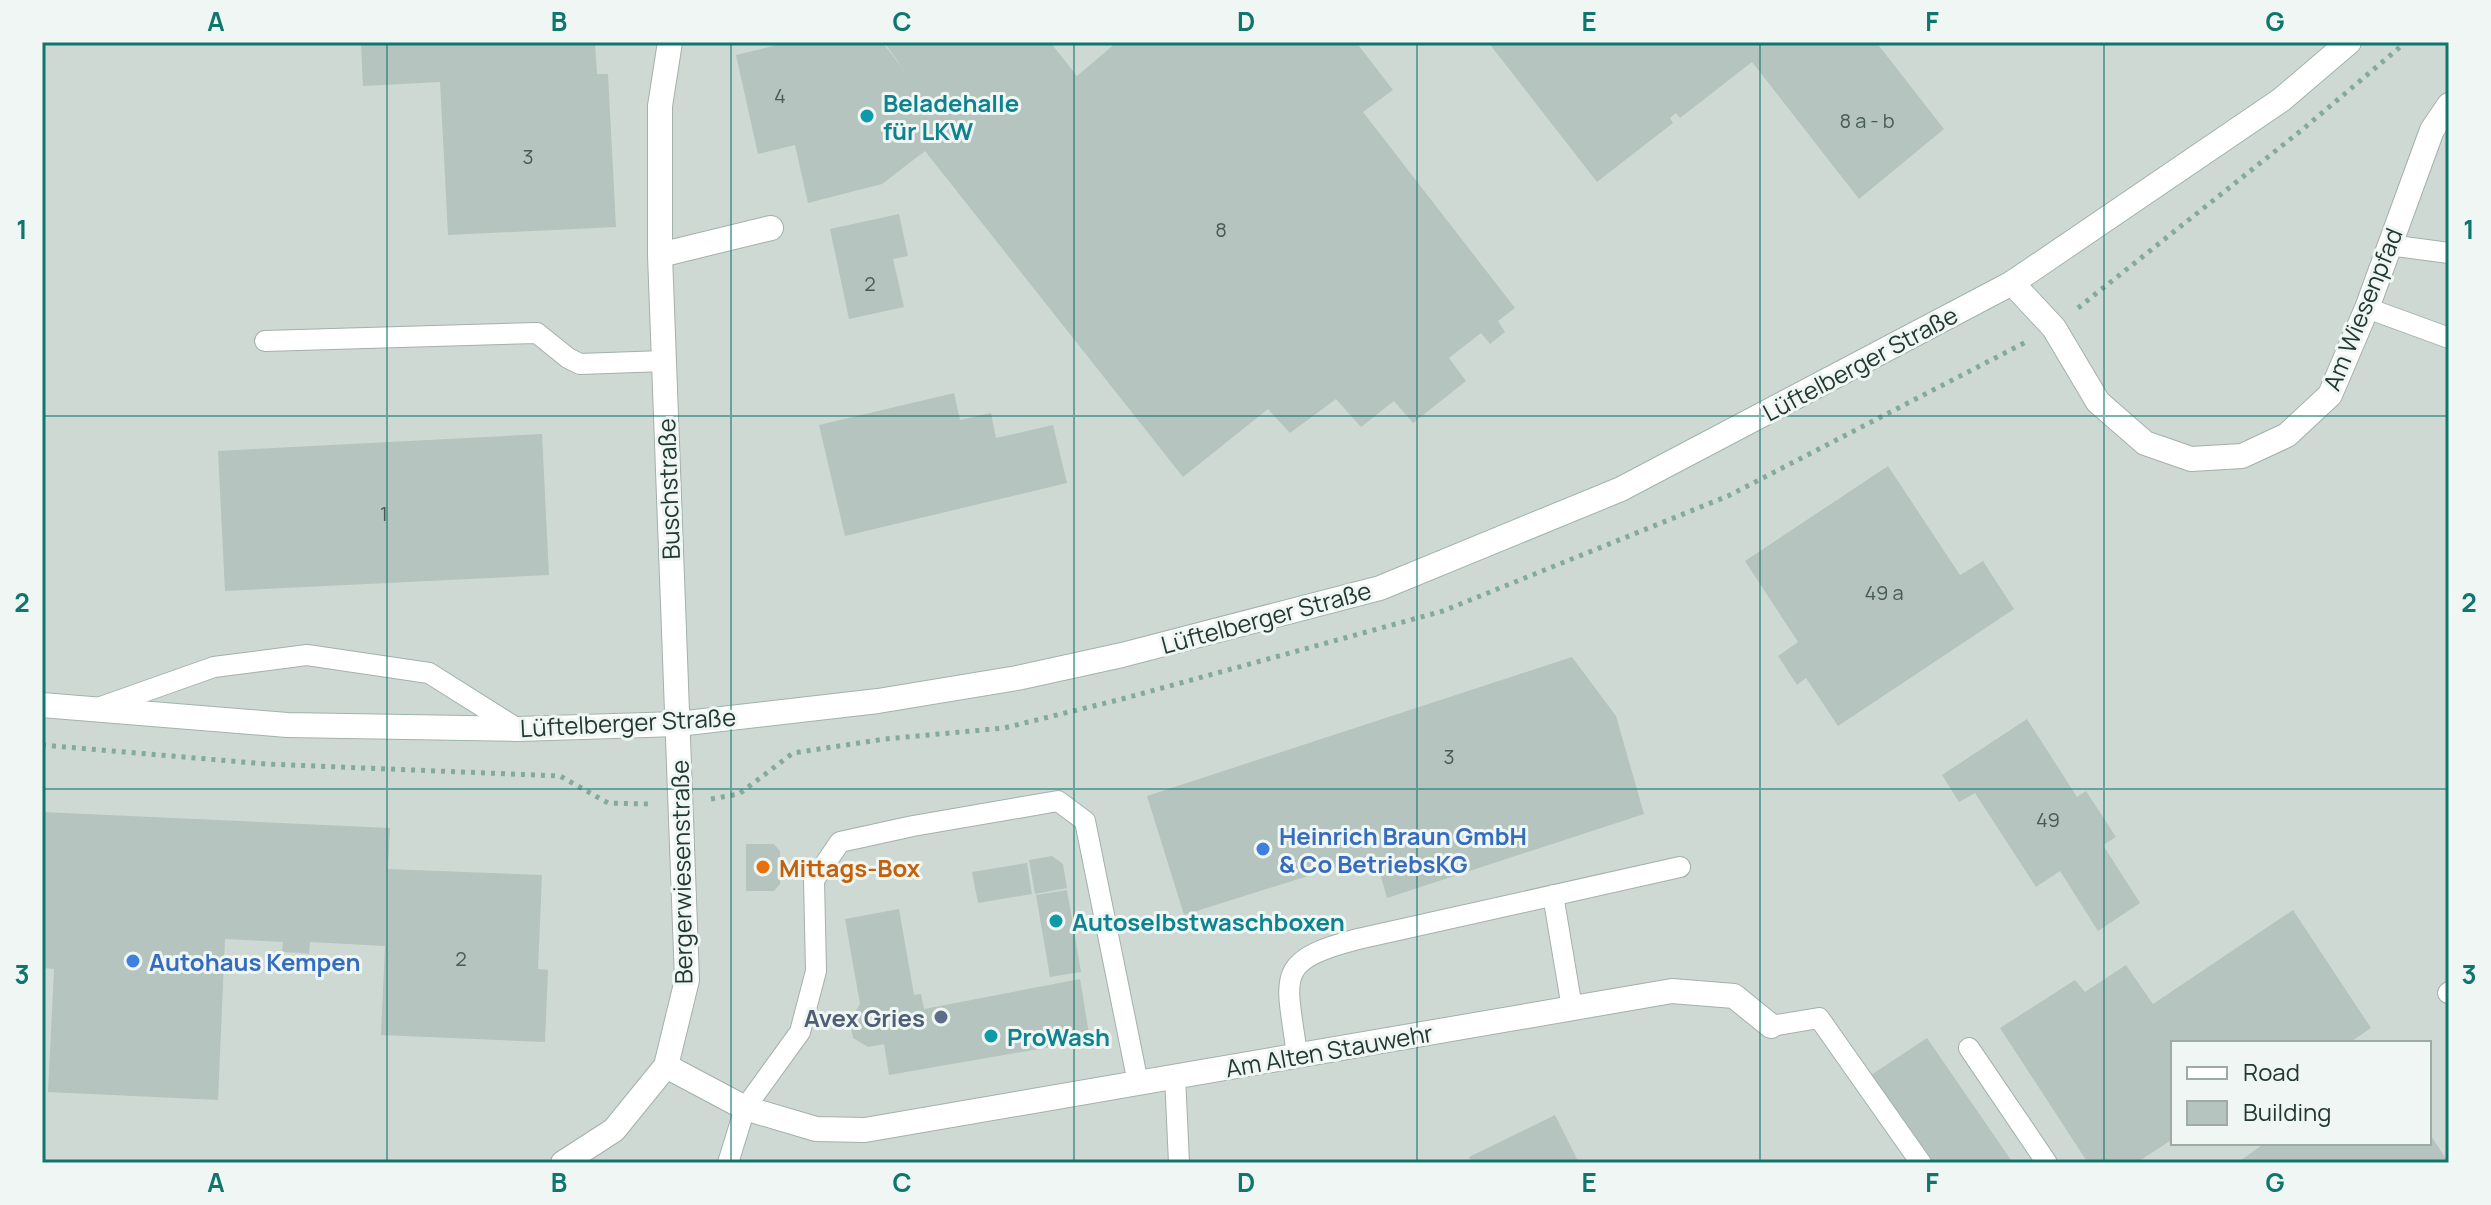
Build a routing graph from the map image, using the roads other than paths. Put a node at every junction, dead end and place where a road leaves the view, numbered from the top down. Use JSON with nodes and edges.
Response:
{"nodes":[{"id":1,"x":670,"y":42,"type":"edge"},
{"id":2,"x":2349,"y":42,"type":"edge"},
{"id":3,"x":2449,"y":105,"type":"edge"},
{"id":4,"x":771,"y":228,"type":"dead end"},
{"id":5,"x":2389,"y":245,"type":"junction"},
{"id":6,"x":2449,"y":253,"type":"edge"},
{"id":7,"x":660,"y":255,"type":"junction"},
{"id":8,"x":2012,"y":283,"type":"junction"},
{"id":9,"x":2367,"y":308,"type":"junction"},
{"id":10,"x":2449,"y":338,"type":"edge"},
{"id":11,"x":265,"y":341,"type":"dead end"},
{"id":12,"x":664,"y":361,"type":"junction"},
{"id":13,"x":42,"y":705,"type":"edge"},
{"id":14,"x":91,"y":710,"type":"junction"},
{"id":15,"x":678,"y":724,"type":"junction"},
{"id":16,"x":518,"y":729,"type":"junction"},
{"id":17,"x":1680,"y":867,"type":"dead end"},
{"id":18,"x":1553,"y":895,"type":"junction"},
{"id":19,"x":1572,"y":1008,"type":"junction"},
{"id":20,"x":1771,"y":1026,"type":"joint"},
{"id":21,"x":1969,"y":1048,"type":"dead end"},
{"id":22,"x":1297,"y":1055,"type":"junction"},
{"id":23,"x":666,"y":1066,"type":"junction"},
{"id":24,"x":1175,"y":1076,"type":"junction"},
{"id":25,"x":1138,"y":1083,"type":"junction"},
{"id":26,"x":745,"y":1108,"type":"junction"},
{"id":27,"x":568,"y":1161,"type":"edge"},
{"id":28,"x":728,"y":1163,"type":"edge"},
{"id":29,"x":1179,"y":1163,"type":"edge"},
{"id":30,"x":1921,"y":1163,"type":"edge"},
{"id":31,"x":2047,"y":1163,"type":"edge"}],
"edges":[{"from":1,"to":7,"type":"street","name":"Buschstraße"},
{"from":2,"to":8,"type":"street","name":"Lüftelberger Straße"},
{"from":3,"to":5,"type":"street","name":"Am Wiesenpfad"},
{"from":4,"to":7,"type":"street"},
{"from":5,"to":6,"type":"lane"},
{"from":5,"to":9,"type":"street","name":"Am Wiesenpfad"},
{"from":7,"to":12,"type":"street","name":"Buschstraße"},
{"from":8,"to":9,"type":"street","name":"Am Wiesenpfad"},
{"from":8,"to":15,"type":"street","name":"Lüftelberger Straße"},
{"from":9,"to":10,"type":"lane"},
{"from":11,"to":12,"type":"lane"},
{"from":12,"to":15,"type":"street","name":"Buschstraße"},
{"from":13,"to":14,"type":"street","name":"Lüftelberger Straße"},
{"from":14,"to":16,"type":"street","name":"Lüftelberger Straße"},
{"from":14,"to":16,"type":"lane"},
{"from":15,"to":16,"type":"street","name":"Lüftelberger Straße"},
{"from":15,"to":23,"type":"street","name":"Bergerwiesenstraße"},
{"from":17,"to":18,"type":"lane"},
{"from":18,"to":19,"type":"lane"},
{"from":18,"to":22,"type":"lane"},
{"from":19,"to":20,"type":"street","name":"Am Alten Stauwehr"},
{"from":19,"to":22,"type":"street","name":"Am Alten Stauwehr"},
{"from":20,"to":30,"type":"lane","name":"Am Alten Stauwehr"},
{"from":21,"to":31,"type":"lane"},
{"from":22,"to":24,"type":"street","name":"Am Alten Stauwehr"},
{"from":23,"to":26,"type":"street","name":"Am Alten Stauwehr"},
{"from":23,"to":27,"type":"street","name":"Bergerwiesenstraße"},
{"from":24,"to":25,"type":"street","name":"Am Alten Stauwehr"},
{"from":24,"to":29,"type":"lane"},
{"from":25,"to":26,"type":"street","name":"Am Alten Stauwehr"},
{"from":25,"to":26,"type":"lane"},
{"from":26,"to":28,"type":"lane"}]}
